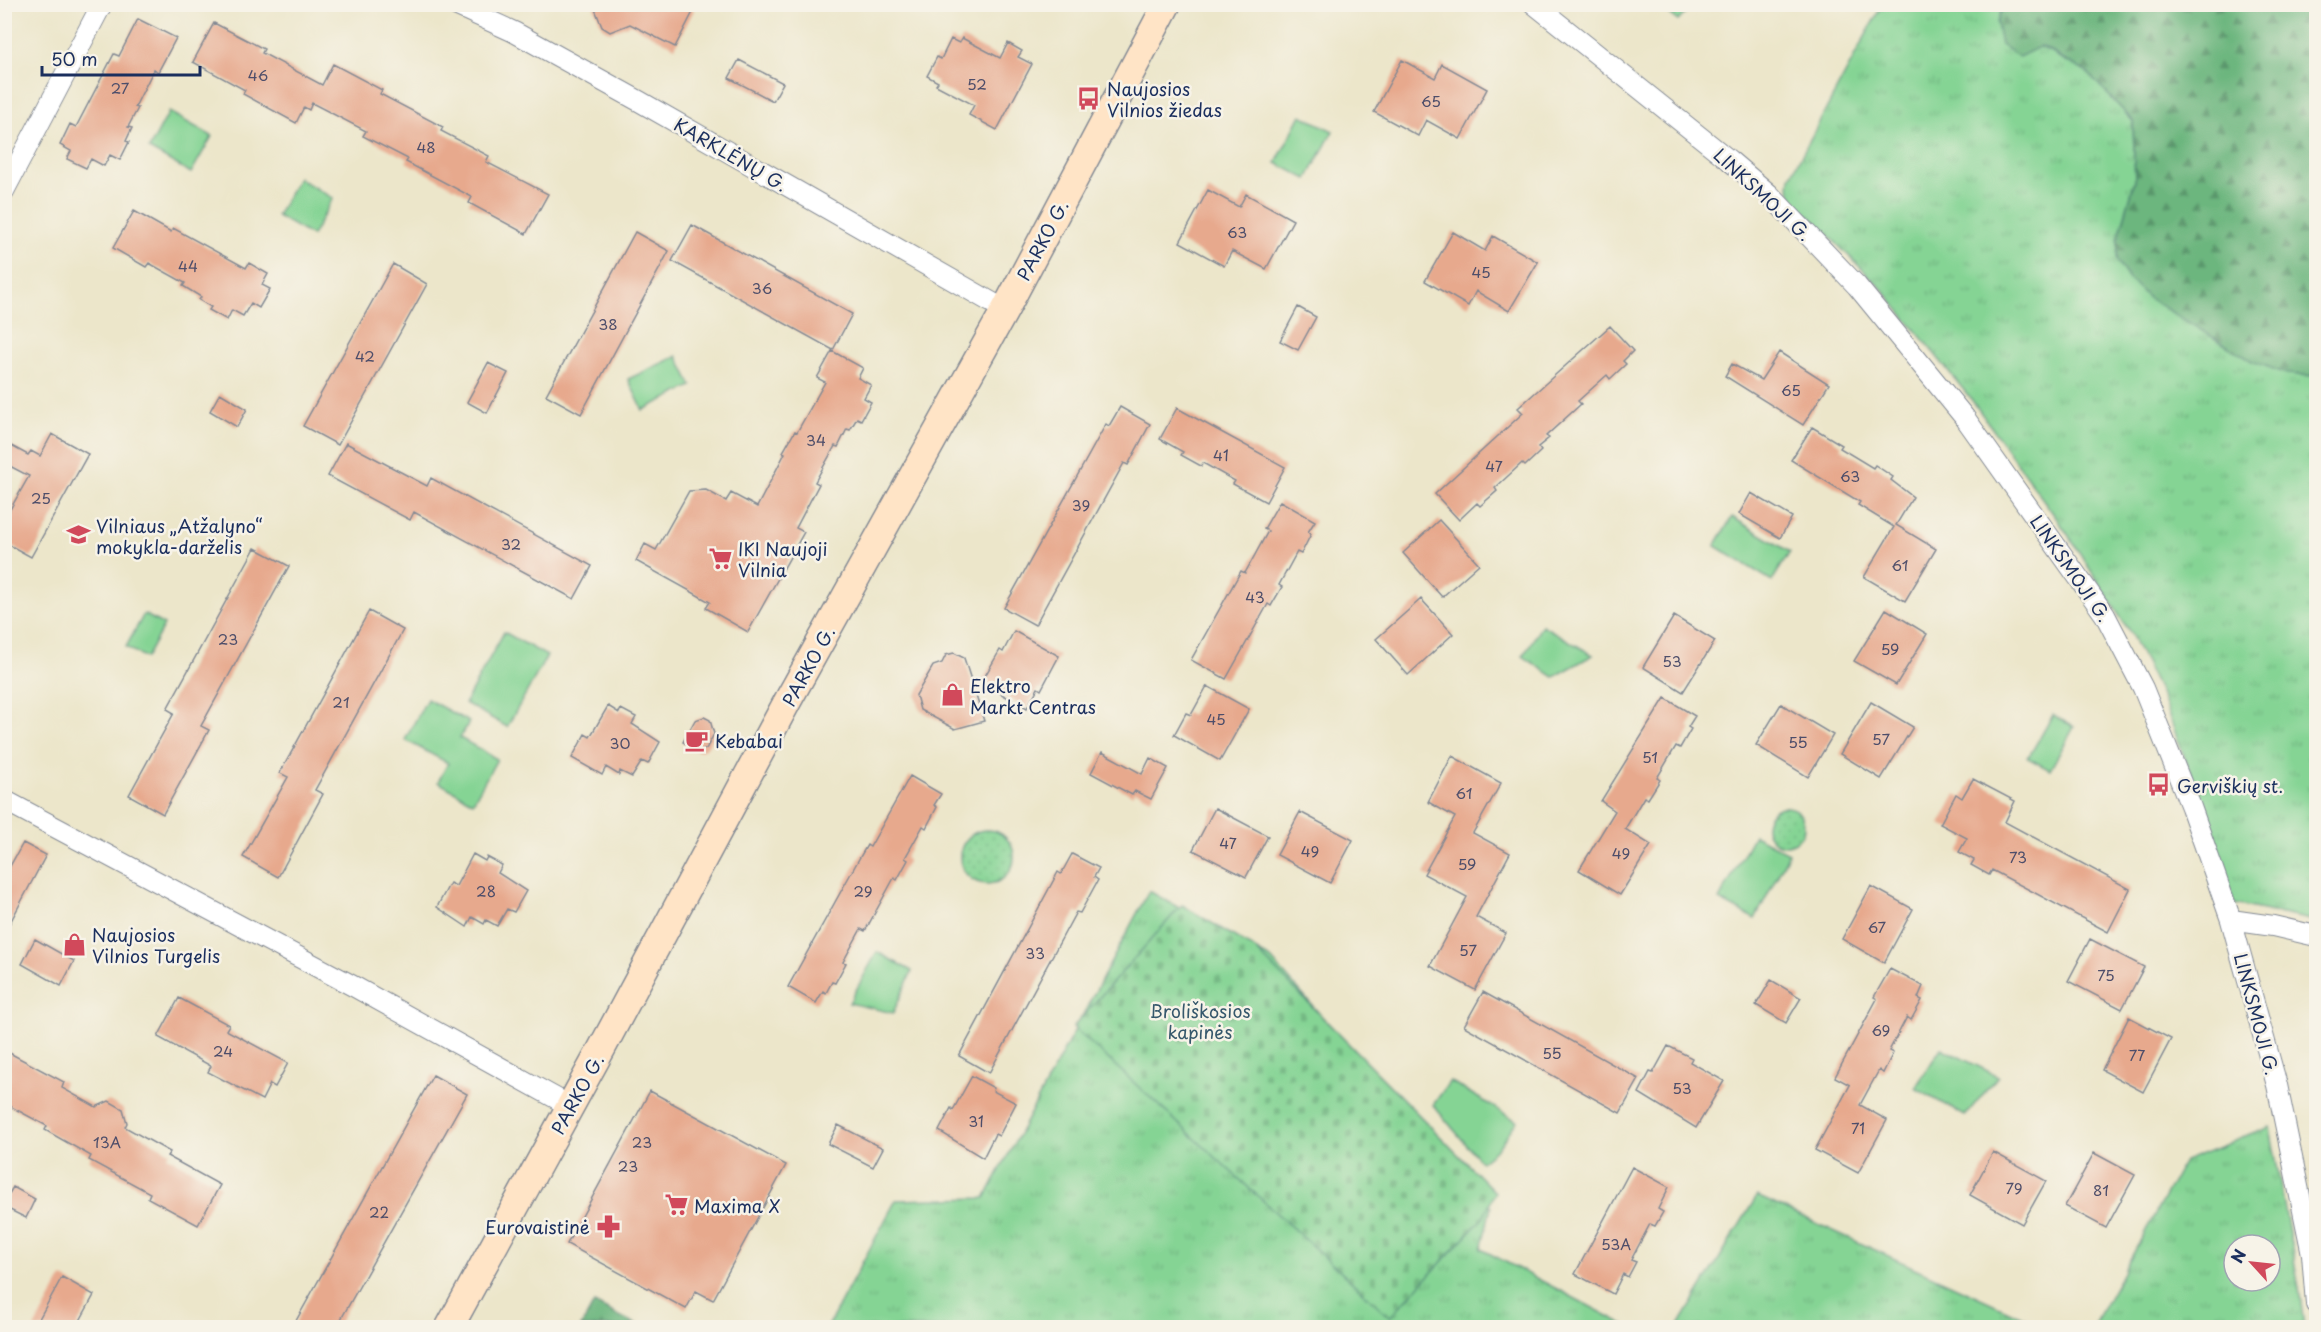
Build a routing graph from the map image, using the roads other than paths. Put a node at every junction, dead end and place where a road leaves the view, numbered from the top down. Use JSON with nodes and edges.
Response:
{"nodes":[{"id":1,"x":102,"y":4,"type":"edge"},
{"id":2,"x":453,"y":4,"type":"edge"},
{"id":3,"x":1167,"y":4,"type":"edge"},
{"id":4,"x":1534,"y":4,"type":"edge"},
{"id":5,"x":4,"y":191,"type":"edge"},
{"id":6,"x":1005,"y":310,"type":"junction"},
{"id":7,"x":4,"y":800,"type":"edge"},
{"id":8,"x":2232,"y":920,"type":"junction"},
{"id":9,"x":2316,"y":936,"type":"edge"},
{"id":10,"x":570,"y":1106,"type":"junction"},
{"id":11,"x":2314,"y":1254,"type":"edge"},
{"id":12,"x":2316,"y":1304,"type":"edge"},
{"id":13,"x":449,"y":1328,"type":"edge"}],
"edges":[{"from":1,"to":5,"type":"street"},
{"from":2,"to":6,"type":"street","name":"KARKLĖNŲ G."},
{"from":3,"to":6,"type":"main road","name":"PARKO G."},
{"from":4,"to":8,"type":"street","name":"LINKSMOJI G."},
{"from":6,"to":10,"type":"main road","name":"PARKO G."},
{"from":7,"to":10,"type":"street"},
{"from":8,"to":9,"type":"street"},
{"from":8,"to":11,"type":"street","name":"LINKSMOJI G."},
{"from":10,"to":13,"type":"main road","name":"PARKO G."},
{"from":11,"to":12,"type":"street","name":"LINKSMOJI G."}]}
